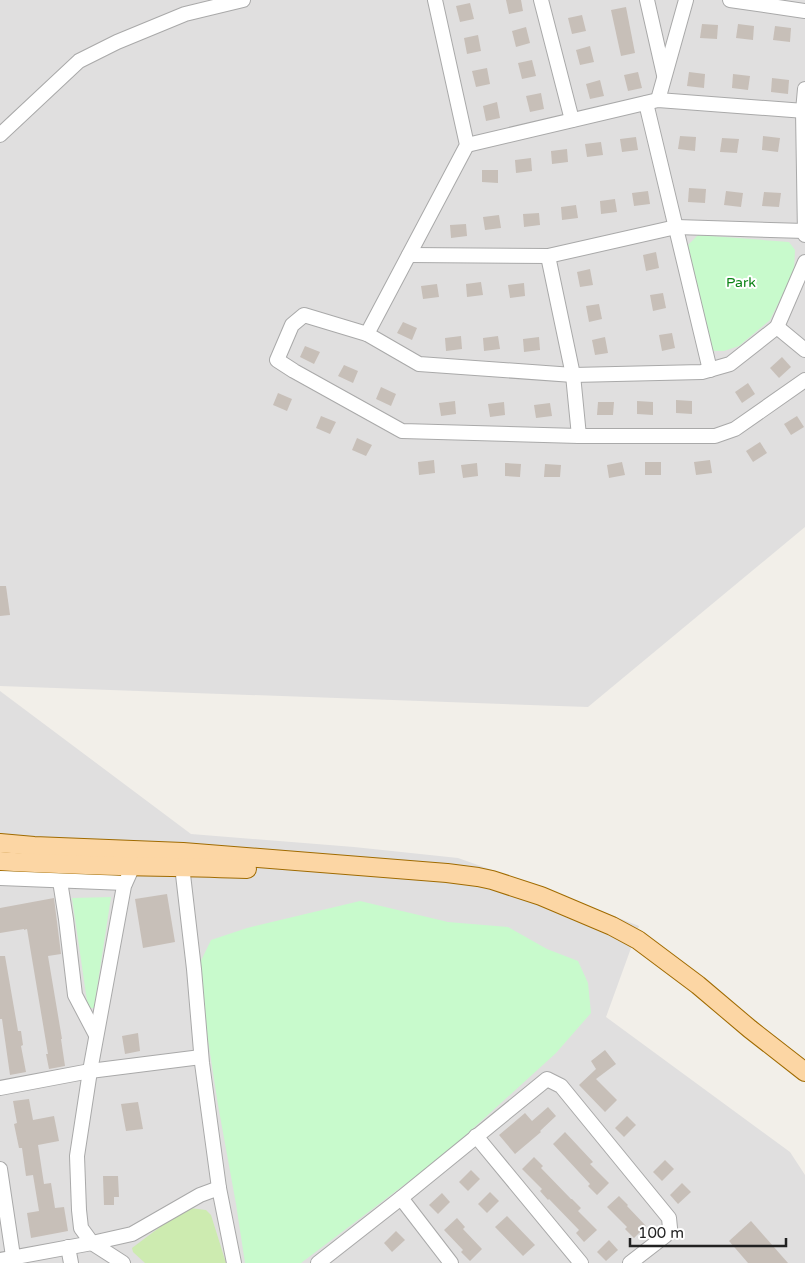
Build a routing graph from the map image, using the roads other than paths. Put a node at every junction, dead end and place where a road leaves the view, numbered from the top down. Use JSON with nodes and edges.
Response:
{"nodes":[{"id":1,"x":243,"y":0,"type":"edge"},
{"id":2,"x":435,"y":0,"type":"edge"},
{"id":3,"x":541,"y":0,"type":"edge"},
{"id":4,"x":647,"y":0,"type":"edge"},
{"id":5,"x":686,"y":0,"type":"edge"},
{"id":6,"x":730,"y":0,"type":"edge"},
{"id":7,"x":227,"y":2,"type":"edge"},
{"id":8,"x":805,"y":11,"type":"edge"},
{"id":9,"x":664,"y":78,"type":"junction"},
{"id":10,"x":805,"y":89,"type":"edge"},
{"id":11,"x":652,"y":101,"type":"junction"},
{"id":12,"x":804,"y":111,"type":"edge"},
{"id":13,"x":572,"y":120,"type":"junction"},
{"id":14,"x":0,"y":136,"type":"edge"},
{"id":15,"x":467,"y":145,"type":"junction"},
{"id":16,"x":676,"y":226,"type":"junction"},
{"id":17,"x":805,"y":231,"type":"edge"},
{"id":18,"x":805,"y":235,"type":"edge"},
{"id":19,"x":409,"y":255,"type":"junction"},
{"id":20,"x":548,"y":256,"type":"junction"},
{"id":21,"x":805,"y":262,"type":"edge"},
{"id":22,"x":777,"y":327,"type":"junction"},
{"id":23,"x":367,"y":334,"type":"junction"},
{"id":24,"x":805,"y":350,"type":"edge"},
{"id":25,"x":710,"y":370,"type":"junction"},
{"id":26,"x":573,"y":376,"type":"junction"},
{"id":27,"x":805,"y":380,"type":"edge"},
{"id":28,"x":579,"y":436,"type":"junction"},
{"id":29,"x":0,"y":843,"type":"edge"},
{"id":30,"x":134,"y":858,"type":"junction"},
{"id":31,"x":0,"y":861,"type":"edge"},
{"id":32,"x":182,"y":866,"type":"junction"},
{"id":33,"x":0,"y":878,"type":"edge"},
{"id":34,"x":60,"y":881,"type":"junction"},
{"id":35,"x":125,"y":883,"type":"junction"},
{"id":36,"x":96,"y":1035,"type":"junction"},
{"id":37,"x":201,"y":1057,"type":"junction"},
{"id":38,"x":90,"y":1071,"type":"junction"},
{"id":39,"x":805,"y":1072,"type":"edge"},
{"id":40,"x":805,"y":1080,"type":"edge"},
{"id":41,"x":0,"y":1088,"type":"edge"},
{"id":42,"x":476,"y":1136,"type":"junction"},
{"id":43,"x":0,"y":1169,"type":"edge"},
{"id":44,"x":219,"y":1188,"type":"junction"},
{"id":45,"x":400,"y":1198,"type":"junction"},
{"id":46,"x":92,"y":1243,"type":"junction"},
{"id":47,"x":68,"y":1247,"type":"junction"},
{"id":48,"x":9,"y":1260,"type":"edge"},
{"id":49,"x":322,"y":1262,"type":"edge"},
{"id":50,"x":71,"y":1263,"type":"edge"},
{"id":51,"x":123,"y":1263,"type":"edge"},
{"id":52,"x":234,"y":1263,"type":"edge"},
{"id":53,"x":451,"y":1263,"type":"edge"},
{"id":54,"x":581,"y":1263,"type":"edge"},
{"id":55,"x":630,"y":1263,"type":"edge"}],
"edges":[{"from":1,"to":7,"type":"street"},
{"from":2,"to":15,"type":"street"},
{"from":3,"to":13,"type":"street"},
{"from":4,"to":9,"type":"street"},
{"from":5,"to":9,"type":"street"},
{"from":6,"to":8,"type":"street"},
{"from":7,"to":14,"type":"street"},
{"from":9,"to":11,"type":"street"},
{"from":10,"to":12,"type":"street"},
{"from":11,"to":12,"type":"street"},
{"from":11,"to":13,"type":"street"},
{"from":11,"to":16,"type":"street"},
{"from":12,"to":17,"type":"street"},
{"from":13,"to":15,"type":"street"},
{"from":15,"to":19,"type":"street"},
{"from":16,"to":17,"type":"street"},
{"from":16,"to":20,"type":"street"},
{"from":16,"to":25,"type":"street"},
{"from":17,"to":18,"type":"street"},
{"from":19,"to":20,"type":"street"},
{"from":19,"to":23,"type":"street"},
{"from":20,"to":26,"type":"street"},
{"from":21,"to":22,"type":"street"},
{"from":22,"to":24,"type":"street"},
{"from":22,"to":25,"type":"street"},
{"from":23,"to":26,"type":"street"},
{"from":23,"to":28,"type":"street"},
{"from":25,"to":26,"type":"street"},
{"from":26,"to":28,"type":"street"},
{"from":27,"to":28,"type":"street"},
{"from":29,"to":30,"type":"main road"},
{"from":30,"to":31,"type":"main road"},
{"from":30,"to":32,"type":"main road"},
{"from":30,"to":35,"type":"street"},
{"from":30,"to":39,"type":"main road"},
{"from":32,"to":37,"type":"street"},
{"from":32,"to":40,"type":"main road"},
{"from":33,"to":34,"type":"street"},
{"from":34,"to":35,"type":"street"},
{"from":34,"to":36,"type":"street"},
{"from":35,"to":36,"type":"street"},
{"from":36,"to":38,"type":"street"},
{"from":37,"to":38,"type":"street"},
{"from":37,"to":44,"type":"street"},
{"from":38,"to":41,"type":"street"},
{"from":38,"to":46,"type":"street"},
{"from":42,"to":45,"type":"street"},
{"from":42,"to":54,"type":"street"},
{"from":42,"to":55,"type":"street"},
{"from":43,"to":48,"type":"street"},
{"from":44,"to":46,"type":"street"},
{"from":44,"to":52,"type":"street"},
{"from":45,"to":49,"type":"street"},
{"from":45,"to":53,"type":"street"},
{"from":46,"to":47,"type":"street"},
{"from":46,"to":51,"type":"street"},
{"from":47,"to":48,"type":"street"},
{"from":47,"to":50,"type":"street"}]}
